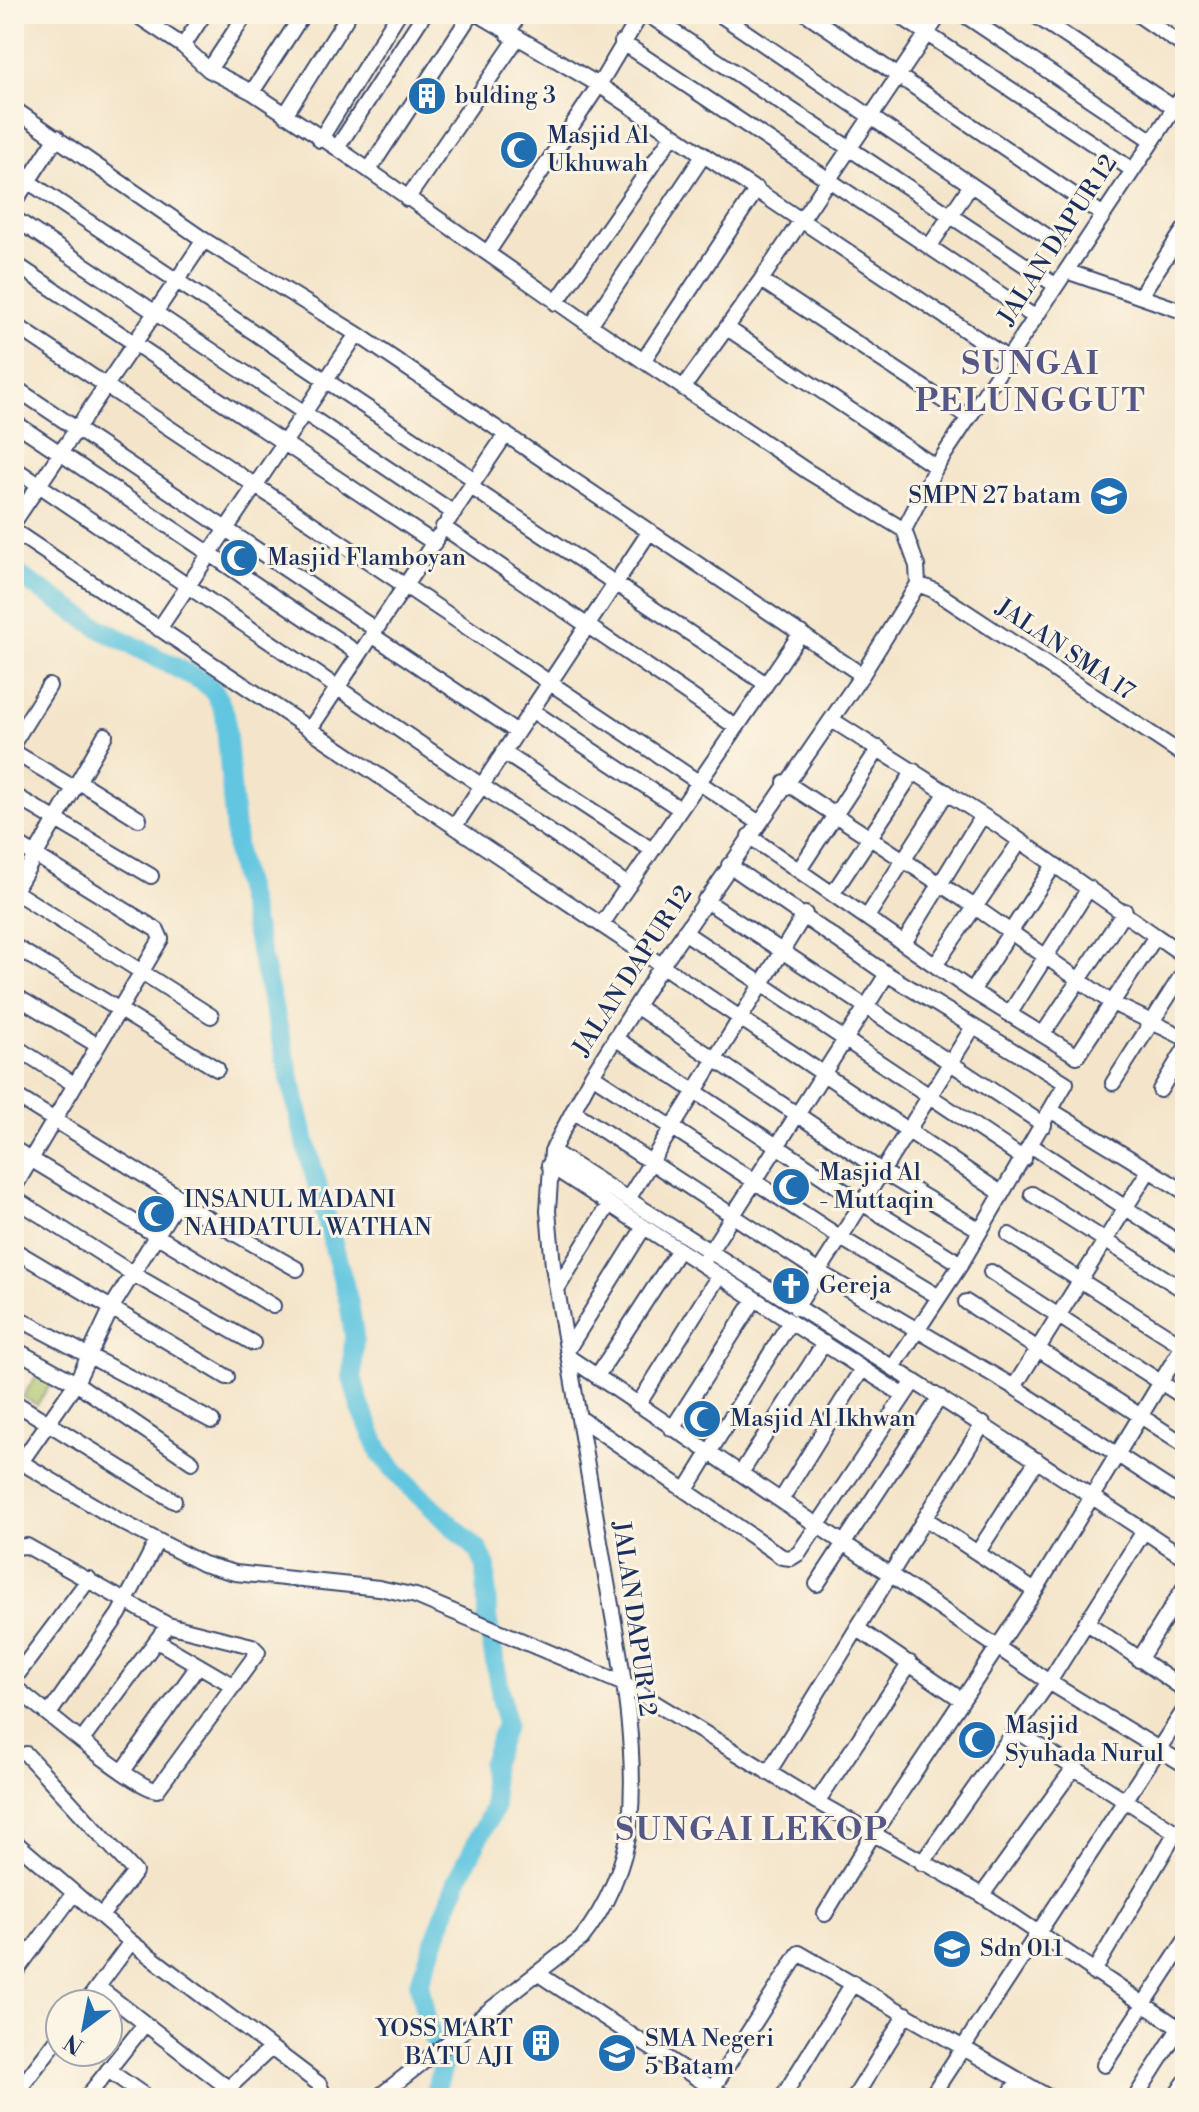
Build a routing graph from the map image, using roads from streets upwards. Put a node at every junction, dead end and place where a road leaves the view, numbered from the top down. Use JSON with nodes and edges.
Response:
{"nodes":[{"id":1,"x":135,"y":14,"type":"edge"},
{"id":2,"x":204,"y":14,"type":"edge"},
{"id":3,"x":246,"y":14,"type":"edge"},
{"id":4,"x":303,"y":14,"type":"edge"},
{"id":5,"x":349,"y":14,"type":"edge"},
{"id":6,"x":398,"y":14,"type":"edge"},
{"id":7,"x":424,"y":14,"type":"edge"},
{"id":8,"x":471,"y":14,"type":"edge"},
{"id":9,"x":478,"y":14,"type":"edge"},
{"id":10,"x":519,"y":14,"type":"edge"},
{"id":11,"x":644,"y":14,"type":"edge"},
{"id":12,"x":719,"y":14,"type":"edge"},
{"id":13,"x":807,"y":14,"type":"edge"},
{"id":14,"x":897,"y":14,"type":"edge"},
{"id":15,"x":940,"y":14,"type":"edge"},
{"id":16,"x":963,"y":14,"type":"edge"},
{"id":17,"x":1033,"y":14,"type":"edge"},
{"id":18,"x":1137,"y":14,"type":"edge"},
{"id":19,"x":153,"y":18,"type":"edge"},
{"id":20,"x":927,"y":35,"type":"junction"},
{"id":21,"x":512,"y":37,"type":"junction"},
{"id":22,"x":622,"y":42,"type":"junction"},
{"id":23,"x":183,"y":46,"type":"junction"},
{"id":24,"x":1185,"y":47,"type":"edge"},
{"id":25,"x":209,"y":70,"type":"junction"},
{"id":26,"x":897,"y":77,"type":"junction"},
{"id":27,"x":599,"y":85,"type":"junction"},
{"id":28,"x":252,"y":92,"type":"junction"},
{"id":29,"x":1185,"y":92,"type":"edge"},
{"id":30,"x":14,"y":109,"type":"edge"},
{"id":31,"x":1180,"y":111,"type":"edge"},
{"id":32,"x":285,"y":115,"type":"junction"},
{"id":33,"x":870,"y":118,"type":"junction"},
{"id":34,"x":673,"y":135,"type":"junction"},
{"id":35,"x":57,"y":137,"type":"junction"},
{"id":36,"x":320,"y":140,"type":"junction"},
{"id":37,"x":1151,"y":140,"type":"junction"},
{"id":38,"x":850,"y":147,"type":"junction"},
{"id":39,"x":337,"y":148,"type":"junction"},
{"id":40,"x":703,"y":156,"type":"junction"},
{"id":41,"x":1131,"y":169,"type":"junction"},
{"id":42,"x":369,"y":170,"type":"junction"},
{"id":43,"x":14,"y":172,"type":"edge"},
{"id":44,"x":828,"y":180,"type":"junction"},
{"id":45,"x":28,"y":181,"type":"junction"},
{"id":46,"x":971,"y":185,"type":"junction"},
{"id":47,"x":757,"y":189,"type":"junction"},
{"id":48,"x":407,"y":199,"type":"junction"},
{"id":49,"x":14,"y":203,"type":"edge"},
{"id":50,"x":1102,"y":214,"type":"junction"},
{"id":51,"x":950,"y":215,"type":"junction"},
{"id":52,"x":14,"y":218,"type":"edge"},
{"id":53,"x":801,"y":219,"type":"junction"},
{"id":54,"x":1185,"y":228,"type":"edge"},
{"id":55,"x":204,"y":240,"type":"junction"},
{"id":56,"x":1057,"y":243,"type":"dead end"},
{"id":57,"x":929,"y":247,"type":"junction"},
{"id":58,"x":488,"y":252,"type":"junction"},
{"id":59,"x":14,"y":263,"type":"edge"},
{"id":60,"x":1066,"y":271,"type":"junction"},
{"id":61,"x":176,"y":280,"type":"junction"},
{"id":62,"x":761,"y":280,"type":"junction"},
{"id":63,"x":1055,"y":285,"type":"junction"},
{"id":64,"x":1140,"y":296,"type":"junction"},
{"id":65,"x":556,"y":303,"type":"junction"},
{"id":66,"x":155,"y":312,"type":"junction"},
{"id":67,"x":1185,"y":312,"type":"edge"},
{"id":68,"x":1033,"y":316,"type":"junction"},
{"id":69,"x":14,"y":324,"type":"edge"},
{"id":70,"x":590,"y":325,"type":"junction"},
{"id":71,"x":727,"y":328,"type":"junction"},
{"id":72,"x":357,"y":334,"type":"junction"},
{"id":73,"x":134,"y":344,"type":"junction"},
{"id":74,"x":1007,"y":358,"type":"junction"},
{"id":75,"x":643,"y":361,"type":"junction"},
{"id":76,"x":325,"y":381,"type":"junction"},
{"id":77,"x":105,"y":385,"type":"junction"},
{"id":78,"x":14,"y":387,"type":"edge"},
{"id":79,"x":683,"y":388,"type":"junction"},
{"id":80,"x":304,"y":413,"type":"junction"},
{"id":81,"x":968,"y":417,"type":"junction"},
{"id":82,"x":14,"y":422,"type":"edge"},
{"id":83,"x":76,"y":429,"type":"junction"},
{"id":84,"x":506,"y":434,"type":"junction"},
{"id":85,"x":284,"y":444,"type":"junction"},
{"id":86,"x":60,"y":453,"type":"junction"},
{"id":87,"x":936,"y":467,"type":"junction"},
{"id":88,"x":14,"y":468,"type":"edge"},
{"id":89,"x":473,"y":483,"type":"junction"},
{"id":90,"x":39,"y":485,"type":"junction"},
{"id":91,"x":255,"y":486,"type":"junction"},
{"id":92,"x":454,"y":513,"type":"junction"},
{"id":93,"x":14,"y":522,"type":"edge"},
{"id":94,"x":443,"y":527,"type":"junction"},
{"id":95,"x":225,"y":529,"type":"junction"},
{"id":96,"x":904,"y":530,"type":"junction"},
{"id":97,"x":14,"y":531,"type":"edge"},
{"id":98,"x":650,"y":531,"type":"junction"},
{"id":99,"x":434,"y":543,"type":"junction"},
{"id":100,"x":209,"y":553,"type":"junction"},
{"id":101,"x":615,"y":583,"type":"junction"},
{"id":102,"x":918,"y":584,"type":"junction"},
{"id":103,"x":188,"y":585,"type":"junction"},
{"id":104,"x":405,"y":585,"type":"junction"},
{"id":105,"x":587,"y":625,"type":"junction"},
{"id":106,"x":159,"y":629,"type":"junction"},
{"id":107,"x":374,"y":632,"type":"junction"},
{"id":108,"x":801,"y":633,"type":"junction"},
{"id":109,"x":359,"y":654,"type":"junction"},
{"id":110,"x":862,"y":675,"type":"junction"},
{"id":111,"x":549,"y":683,"type":"junction"},
{"id":112,"x":766,"y":684,"type":"junction"},
{"id":113,"x":49,"y":686,"type":"dead end"},
{"id":114,"x":338,"y":686,"type":"junction"},
{"id":115,"x":531,"y":710,"type":"junction"},
{"id":116,"x":832,"y":720,"type":"junction"},
{"id":117,"x":736,"y":727,"type":"junction"},
{"id":118,"x":310,"y":729,"type":"junction"},
{"id":119,"x":517,"y":732,"type":"junction"},
{"id":120,"x":105,"y":735,"type":"dead end"},
{"id":121,"x":14,"y":742,"type":"edge"},
{"id":122,"x":879,"y":748,"type":"junction"},
{"id":123,"x":14,"y":752,"type":"edge"},
{"id":124,"x":503,"y":752,"type":"junction"},
{"id":125,"x":1184,"y":753,"type":"edge"},
{"id":126,"x":914,"y":771,"type":"junction"},
{"id":127,"x":699,"y":782,"type":"junction"},
{"id":128,"x":785,"y":782,"type":"junction"},
{"id":129,"x":76,"y":784,"type":"junction"},
{"id":130,"x":480,"y":787,"type":"junction"},
{"id":131,"x":947,"y":792,"type":"junction"},
{"id":132,"x":14,"y":795,"type":"edge"},
{"id":133,"x":680,"y":809,"type":"junction"},
{"id":134,"x":835,"y":816,"type":"junction"},
{"id":135,"x":982,"y":816,"type":"junction"},
{"id":136,"x":55,"y":819,"type":"junction"},
{"id":137,"x":139,"y":819,"type":"dead end"},
{"id":138,"x":758,"y":822,"type":"junction"},
{"id":139,"x":455,"y":826,"type":"junction"},
{"id":140,"x":749,"y":836,"type":"junction"},
{"id":141,"x":869,"y":839,"type":"junction"},
{"id":142,"x":14,"y":842,"type":"edge"},
{"id":143,"x":1019,"y":843,"type":"junction"},
{"id":144,"x":652,"y":850,"type":"junction"},
{"id":145,"x":33,"y":854,"type":"junction"},
{"id":146,"x":903,"y":861,"type":"junction"},
{"id":147,"x":729,"y":865,"type":"junction"},
{"id":148,"x":1054,"y":865,"type":"junction"},
{"id":149,"x":799,"y":870,"type":"junction"},
{"id":150,"x":151,"y":876,"type":"dead end"},
{"id":151,"x":628,"y":885,"type":"junction"},
{"id":152,"x":939,"y":886,"type":"junction"},
{"id":153,"x":1089,"y":888,"type":"junction"},
{"id":154,"x":14,"y":891,"type":"edge"},
{"id":155,"x":833,"y":893,"type":"junction"},
{"id":156,"x":705,"y":900,"type":"junction"},
{"id":157,"x":975,"y":907,"type":"junction"},
{"id":158,"x":1125,"y":911,"type":"junction"},
{"id":159,"x":805,"y":914,"type":"junction"},
{"id":160,"x":867,"y":917,"type":"junction"},
{"id":161,"x":602,"y":924,"type":"junction"},
{"id":162,"x":684,"y":932,"type":"junction"},
{"id":163,"x":1011,"y":933,"type":"junction"},
{"id":164,"x":1156,"y":936,"type":"junction"},
{"id":165,"x":904,"y":943,"type":"junction"},
{"id":166,"x":14,"y":946,"type":"edge"},
{"id":167,"x":782,"y":951,"type":"junction"},
{"id":168,"x":1185,"y":956,"type":"edge"},
{"id":169,"x":1047,"y":957,"type":"junction"},
{"id":170,"x":936,"y":964,"type":"junction"},
{"id":171,"x":662,"y":965,"type":"junction"},
{"id":172,"x":1185,"y":970,"type":"edge"},
{"id":173,"x":141,"y":971,"type":"junction"},
{"id":174,"x":887,"y":974,"type":"junction"},
{"id":175,"x":1079,"y":979,"type":"junction"},
{"id":176,"x":762,"y":983,"type":"junction"},
{"id":177,"x":972,"y":991,"type":"junction"},
{"id":178,"x":14,"y":995,"type":"edge"},
{"id":179,"x":1112,"y":1003,"type":"junction"},
{"id":180,"x":637,"y":1007,"type":"junction"},
{"id":181,"x":864,"y":1007,"type":"junction"},
{"id":182,"x":118,"y":1009,"type":"junction"},
{"id":183,"x":1010,"y":1013,"type":"junction"},
{"id":184,"x":211,"y":1016,"type":"dead end"},
{"id":185,"x":741,"y":1017,"type":"junction"},
{"id":186,"x":1152,"y":1022,"type":"junction"},
{"id":187,"x":973,"y":1027,"type":"junction"},
{"id":188,"x":1043,"y":1034,"type":"junction"},
{"id":189,"x":615,"y":1038,"type":"junction"},
{"id":190,"x":1185,"y":1038,"type":"edge"},
{"id":191,"x":844,"y":1039,"type":"junction"},
{"id":192,"x":97,"y":1045,"type":"junction"},
{"id":193,"x":14,"y":1046,"type":"edge"},
{"id":194,"x":1185,"y":1049,"type":"edge"},
{"id":195,"x":717,"y":1059,"type":"junction"},
{"id":196,"x":949,"y":1065,"type":"junction"},
{"id":197,"x":217,"y":1069,"type":"dead end"},
{"id":198,"x":822,"y":1074,"type":"junction"},
{"id":199,"x":592,"y":1075,"type":"junction"},
{"id":200,"x":1113,"y":1083,"type":"dead end"},
{"id":201,"x":74,"y":1084,"type":"junction"},
{"id":202,"x":696,"y":1090,"type":"junction"},
{"id":203,"x":1160,"y":1090,"type":"dead end"},
{"id":204,"x":14,"y":1095,"type":"edge"},
{"id":205,"x":929,"y":1097,"type":"junction"},
{"id":206,"x":573,"y":1111,"type":"junction"},
{"id":207,"x":1052,"y":1111,"type":"junction"},
{"id":208,"x":798,"y":1114,"type":"junction"},
{"id":209,"x":53,"y":1118,"type":"junction"},
{"id":210,"x":1044,"y":1125,"type":"junction"},
{"id":211,"x":673,"y":1127,"type":"junction"},
{"id":212,"x":907,"y":1132,"type":"junction"},
{"id":213,"x":777,"y":1145,"type":"junction"},
{"id":214,"x":14,"y":1149,"type":"edge"},
{"id":215,"x":1028,"y":1153,"type":"junction"},
{"id":216,"x":550,"y":1158,"type":"junction"},
{"id":217,"x":30,"y":1159,"type":"junction"},
{"id":218,"x":652,"y":1161,"type":"junction"},
{"id":219,"x":1149,"y":1170,"type":"junction"},
{"id":220,"x":883,"y":1172,"type":"junction"},
{"id":221,"x":755,"y":1181,"type":"junction"},
{"id":222,"x":14,"y":1188,"type":"edge"},
{"id":223,"x":1185,"y":1192,"type":"edge"},
{"id":224,"x":1001,"y":1193,"type":"junction"},
{"id":225,"x":1032,"y":1194,"type":"dead end"},
{"id":226,"x":14,"y":1198,"type":"edge"},
{"id":227,"x":628,"y":1199,"type":"junction"},
{"id":228,"x":178,"y":1201,"type":"junction"},
{"id":229,"x":862,"y":1203,"type":"junction"},
{"id":230,"x":609,"y":1204,"type":"junction"},
{"id":231,"x":1125,"y":1208,"type":"junction"},
{"id":232,"x":733,"y":1215,"type":"junction"},
{"id":233,"x":644,"y":1227,"type":"junction"},
{"id":234,"x":980,"y":1230,"type":"junction"},
{"id":235,"x":1009,"y":1235,"type":"dead end"},
{"id":236,"x":157,"y":1237,"type":"junction"},
{"id":237,"x":841,"y":1238,"type":"junction"},
{"id":238,"x":1107,"y":1242,"type":"junction"},
{"id":239,"x":1185,"y":1247,"type":"edge"},
{"id":240,"x":14,"y":1250,"type":"edge"},
{"id":241,"x":678,"y":1251,"type":"junction"},
{"id":242,"x":705,"y":1259,"type":"junction"},
{"id":243,"x":961,"y":1264,"type":"junction"},
{"id":244,"x":297,"y":1269,"type":"dead end"},
{"id":245,"x":819,"y":1272,"type":"junction"},
{"id":246,"x":991,"y":1272,"type":"dead end"},
{"id":247,"x":133,"y":1274,"type":"junction"},
{"id":248,"x":718,"y":1277,"type":"junction"},
{"id":249,"x":1081,"y":1280,"type":"junction"},
{"id":250,"x":557,"y":1289,"type":"junction"},
{"id":251,"x":1185,"y":1291,"type":"edge"},
{"id":252,"x":939,"y":1297,"type":"junction"},
{"id":253,"x":755,"y":1299,"type":"junction"},
{"id":254,"x":966,"y":1302,"type":"dead end"},
{"id":255,"x":273,"y":1306,"type":"dead end"},
{"id":256,"x":112,"y":1307,"type":"junction"},
{"id":257,"x":796,"y":1308,"type":"junction"},
{"id":258,"x":14,"y":1316,"type":"edge"},
{"id":259,"x":1058,"y":1316,"type":"junction"},
{"id":260,"x":790,"y":1322,"type":"junction"},
{"id":261,"x":917,"y":1330,"type":"junction"},
{"id":262,"x":253,"y":1343,"type":"dead end"},
{"id":263,"x":824,"y":1343,"type":"junction"},
{"id":264,"x":1184,"y":1345,"type":"edge"},
{"id":265,"x":14,"y":1349,"type":"edge"},
{"id":266,"x":1038,"y":1349,"type":"junction"},
{"id":267,"x":569,"y":1354,"type":"junction"},
{"id":268,"x":89,"y":1358,"type":"junction"},
{"id":269,"x":893,"y":1367,"type":"junction"},
{"id":270,"x":862,"y":1369,"type":"junction"},
{"id":271,"x":597,"y":1376,"type":"junction"},
{"id":272,"x":227,"y":1377,"type":"dead end"},
{"id":273,"x":914,"y":1381,"type":"junction"},
{"id":274,"x":1161,"y":1382,"type":"junction"},
{"id":275,"x":76,"y":1383,"type":"junction"},
{"id":276,"x":1014,"y":1387,"type":"junction"},
{"id":277,"x":903,"y":1395,"type":"junction"},
{"id":278,"x":940,"y":1397,"type":"junction"},
{"id":279,"x":1185,"y":1398,"type":"edge"},
{"id":280,"x":14,"y":1402,"type":"edge"},
{"id":281,"x":638,"y":1405,"type":"junction"},
{"id":282,"x":1140,"y":1415,"type":"junction"},
{"id":283,"x":580,"y":1418,"type":"junction"},
{"id":284,"x":212,"y":1421,"type":"dead end"},
{"id":285,"x":49,"y":1424,"type":"junction"},
{"id":286,"x":983,"y":1424,"type":"junction"},
{"id":287,"x":672,"y":1429,"type":"junction"},
{"id":288,"x":1185,"y":1445,"type":"edge"},
{"id":289,"x":707,"y":1452,"type":"junction"},
{"id":290,"x":1116,"y":1453,"type":"junction"},
{"id":291,"x":18,"y":1460,"type":"edge"},
{"id":292,"x":1037,"y":1460,"type":"junction"},
{"id":293,"x":192,"y":1462,"type":"dead end"},
{"id":294,"x":741,"y":1473,"type":"junction"},
{"id":295,"x":686,"y":1490,"type":"junction"},
{"id":296,"x":1091,"y":1499,"type":"junction"},
{"id":297,"x":1185,"y":1499,"type":"edge"},
{"id":298,"x":781,"y":1500,"type":"junction"},
{"id":299,"x":174,"y":1501,"type":"dead end"},
{"id":300,"x":926,"y":1519,"type":"junction"},
{"id":301,"x":818,"y":1525,"type":"junction"},
{"id":302,"x":1144,"y":1531,"type":"junction"},
{"id":303,"x":157,"y":1541,"type":"junction"},
{"id":304,"x":842,"y":1542,"type":"junction"},
{"id":305,"x":14,"y":1547,"type":"edge"},
{"id":306,"x":978,"y":1552,"type":"junction"},
{"id":307,"x":1185,"y":1558,"type":"edge"},
{"id":308,"x":892,"y":1574,"type":"junction"},
{"id":309,"x":89,"y":1579,"type":"junction"},
{"id":310,"x":817,"y":1584,"type":"dead end"},
{"id":311,"x":1185,"y":1586,"type":"edge"},
{"id":312,"x":1035,"y":1591,"type":"junction"},
{"id":313,"x":127,"y":1599,"type":"junction"},
{"id":314,"x":1086,"y":1622,"type":"junction"},
{"id":315,"x":168,"y":1625,"type":"junction"},
{"id":316,"x":858,"y":1629,"type":"junction"},
{"id":317,"x":157,"y":1641,"type":"junction"},
{"id":318,"x":996,"y":1646,"type":"junction"},
{"id":319,"x":1139,"y":1660,"type":"junction"},
{"id":320,"x":910,"y":1663,"type":"junction"},
{"id":321,"x":198,"y":1666,"type":"junction"},
{"id":322,"x":14,"y":1679,"type":"edge"},
{"id":323,"x":1049,"y":1682,"type":"junction"},
{"id":324,"x":624,"y":1684,"type":"junction"},
{"id":325,"x":234,"y":1686,"type":"junction"},
{"id":326,"x":14,"y":1687,"type":"edge"},
{"id":327,"x":1185,"y":1690,"type":"edge"},
{"id":328,"x":962,"y":1700,"type":"junction"},
{"id":329,"x":1185,"y":1709,"type":"edge"},
{"id":330,"x":49,"y":1714,"type":"junction"},
{"id":331,"x":1016,"y":1731,"type":"junction"},
{"id":332,"x":83,"y":1739,"type":"junction"},
{"id":333,"x":1160,"y":1748,"type":"junction"},
{"id":334,"x":26,"y":1754,"type":"dead end"},
{"id":335,"x":1185,"y":1765,"type":"edge"},
{"id":336,"x":1073,"y":1769,"type":"junction"},
{"id":337,"x":123,"y":1771,"type":"junction"},
{"id":338,"x":768,"y":1773,"type":"junction"},
{"id":339,"x":817,"y":1802,"type":"junction"},
{"id":340,"x":1127,"y":1802,"type":"junction"},
{"id":341,"x":873,"y":1834,"type":"junction"},
{"id":342,"x":1181,"y":1835,"type":"edge"},
{"id":343,"x":16,"y":1848,"type":"edge"},
{"id":344,"x":922,"y":1863,"type":"junction"},
{"id":345,"x":74,"y":1893,"type":"junction"},
{"id":346,"x":982,"y":1895,"type":"junction"},
{"id":347,"x":825,"y":1914,"type":"dead end"},
{"id":348,"x":101,"y":1916,"type":"junction"},
{"id":349,"x":1039,"y":1934,"type":"junction"},
{"id":350,"x":1185,"y":1941,"type":"edge"},
{"id":351,"x":131,"y":1942,"type":"junction"},
{"id":352,"x":537,"y":1973,"type":"junction"},
{"id":353,"x":1093,"y":1973,"type":"junction"},
{"id":354,"x":14,"y":1974,"type":"edge"},
{"id":355,"x":853,"y":1983,"type":"junction"},
{"id":356,"x":98,"y":1987,"type":"joint"},
{"id":357,"x":1142,"y":2006,"type":"junction"},
{"id":358,"x":906,"y":2014,"type":"junction"},
{"id":359,"x":145,"y":2024,"type":"junction"},
{"id":360,"x":1183,"y":2026,"type":"edge"},
{"id":361,"x":962,"y":2047,"type":"junction"},
{"id":362,"x":270,"y":2049,"type":"junction"},
{"id":363,"x":44,"y":2057,"type":"edge"},
{"id":364,"x":1104,"y":2065,"type":"dead end"},
{"id":365,"x":108,"y":2070,"type":"junction"},
{"id":366,"x":1019,"y":2080,"type":"junction"},
{"id":367,"x":1185,"y":2082,"type":"edge"},
{"id":368,"x":713,"y":2088,"type":"junction"},
{"id":369,"x":223,"y":2093,"type":"edge"},
{"id":370,"x":14,"y":2096,"type":"edge"},
{"id":371,"x":86,"y":2098,"type":"edge"},
{"id":372,"x":148,"y":2098,"type":"edge"},
{"id":373,"x":316,"y":2098,"type":"edge"},
{"id":374,"x":377,"y":2098,"type":"edge"},
{"id":375,"x":727,"y":2098,"type":"edge"},
{"id":376,"x":782,"y":2098,"type":"edge"},
{"id":377,"x":854,"y":2098,"type":"edge"},
{"id":378,"x":930,"y":2098,"type":"edge"},
{"id":379,"x":1007,"y":2098,"type":"edge"},
{"id":380,"x":1050,"y":2098,"type":"edge"},
{"id":381,"x":1135,"y":2098,"type":"edge"},
{"id":382,"x":1174,"y":2098,"type":"edge"}],
"edges":[{"from":1,"to":19,"type":"street"},
{"from":2,"to":23,"type":"street"},
{"from":3,"to":25,"type":"street"},
{"from":4,"to":28,"type":"street"},
{"from":5,"to":32,"type":"street"},
{"from":6,"to":36,"type":"street"},
{"from":7,"to":39,"type":"street"},
{"from":8,"to":42,"type":"street"},
{"from":9,"to":21,"type":"street"},
{"from":10,"to":21,"type":"street"},
{"from":11,"to":22,"type":"street"},
{"from":11,"to":38,"type":"street"},
{"from":12,"to":33,"type":"street"},
{"from":13,"to":26,"type":"street"},
{"from":14,"to":20,"type":"street"},
{"from":15,"to":20,"type":"street"},
{"from":16,"to":37,"type":"street"},
{"from":17,"to":31,"type":"street"},
{"from":18,"to":24,"type":"street"},
{"from":19,"to":23,"type":"street"},
{"from":20,"to":26,"type":"street"},
{"from":20,"to":41,"type":"street"},
{"from":21,"to":27,"type":"street"},
{"from":21,"to":48,"type":"street"},
{"from":22,"to":27,"type":"street"},
{"from":22,"to":44,"type":"street"},
{"from":23,"to":25,"type":"street"},
{"from":25,"to":28,"type":"street"},
{"from":26,"to":33,"type":"street"},
{"from":26,"to":50,"type":"street"},
{"from":27,"to":34,"type":"street"},
{"from":27,"to":58,"type":"street"},
{"from":28,"to":32,"type":"street"},
{"from":29,"to":31,"type":"street","name":"JALAN DAPUR 12"},
{"from":30,"to":35,"type":"street"},
{"from":31,"to":37,"type":"street","name":"JALAN DAPUR 12"},
{"from":32,"to":36,"type":"street"},
{"from":33,"to":38,"type":"street"},
{"from":33,"to":46,"type":"street"},
{"from":34,"to":40,"type":"street"},
{"from":34,"to":65,"type":"street"},
{"from":35,"to":45,"type":"street"},
{"from":35,"to":55,"type":"street"},
{"from":36,"to":39,"type":"street"},
{"from":37,"to":41,"type":"street","name":"JALAN DAPUR 12"},
{"from":38,"to":44,"type":"street"},
{"from":38,"to":51,"type":"street"},
{"from":39,"to":42,"type":"street"},
{"from":40,"to":47,"type":"street"},
{"from":40,"to":70,"type":"street"},
{"from":41,"to":50,"type":"street","name":"JALAN DAPUR 12"},
{"from":42,"to":48,"type":"street"},
{"from":43,"to":45,"type":"street"},
{"from":44,"to":53,"type":"street"},
{"from":44,"to":57,"type":"street"},
{"from":45,"to":49,"type":"street"},
{"from":45,"to":61,"type":"street"},
{"from":46,"to":51,"type":"street"},
{"from":46,"to":56,"type":"street"},
{"from":47,"to":53,"type":"street"},
{"from":47,"to":75,"type":"street"},
{"from":48,"to":58,"type":"street"},
{"from":50,"to":60,"type":"street","name":"JALAN DAPUR 12"},
{"from":51,"to":57,"type":"street"},
{"from":51,"to":63,"type":"street"},
{"from":52,"to":66,"type":"street"},
{"from":53,"to":62,"type":"street"},
{"from":53,"to":74,"type":"street"},
{"from":54,"to":64,"type":"street"},
{"from":55,"to":61,"type":"street"},
{"from":55,"to":72,"type":"street"},
{"from":57,"to":68,"type":"street"},
{"from":58,"to":65,"type":"street"},
{"from":59,"to":73,"type":"street"},
{"from":60,"to":63,"type":"street","name":"JALAN DAPUR 12"},
{"from":60,"to":64,"type":"street"},
{"from":61,"to":66,"type":"street"},
{"from":61,"to":76,"type":"street"},
{"from":62,"to":71,"type":"street"},
{"from":62,"to":81,"type":"street"},
{"from":63,"to":68,"type":"street","name":"JALAN DAPUR 12"},
{"from":64,"to":67,"type":"street"},
{"from":65,"to":70,"type":"street"},
{"from":66,"to":73,"type":"street"},
{"from":66,"to":80,"type":"street"},
{"from":68,"to":74,"type":"street","name":"JALAN DAPUR 12"},
{"from":69,"to":77,"type":"street"},
{"from":70,"to":75,"type":"street"},
{"from":71,"to":79,"type":"street"},
{"from":71,"to":87,"type":"street"},
{"from":72,"to":76,"type":"street"},
{"from":72,"to":84,"type":"street"},
{"from":73,"to":77,"type":"street"},
{"from":73,"to":85,"type":"street"},
{"from":74,"to":81,"type":"street","name":"JALAN DAPUR 12"},
{"from":75,"to":79,"type":"street"},
{"from":76,"to":80,"type":"street"},
{"from":76,"to":89,"type":"street"},
{"from":77,"to":83,"type":"street"},
{"from":77,"to":91,"type":"street"},
{"from":78,"to":83,"type":"street"},
{"from":79,"to":96,"type":"street"},
{"from":80,"to":85,"type":"street"},
{"from":80,"to":92,"type":"street"},
{"from":81,"to":87,"type":"street","name":"JALAN DAPUR 12"},
{"from":82,"to":86,"type":"street"},
{"from":83,"to":86,"type":"street"},
{"from":83,"to":95,"type":"street"},
{"from":84,"to":89,"type":"street"},
{"from":84,"to":98,"type":"street"},
{"from":85,"to":91,"type":"street"},
{"from":85,"to":99,"type":"street"},
{"from":86,"to":90,"type":"street"},
{"from":86,"to":100,"type":"street"},
{"from":87,"to":96,"type":"street","name":"JALAN DAPUR 12"},
{"from":88,"to":90,"type":"street"},
{"from":89,"to":92,"type":"street"},
{"from":89,"to":101,"type":"street"},
{"from":90,"to":93,"type":"street"},
{"from":90,"to":103,"type":"street"},
{"from":91,"to":95,"type":"street"},
{"from":91,"to":104,"type":"street"},
{"from":92,"to":94,"type":"street"},
{"from":94,"to":99,"type":"street"},
{"from":94,"to":105,"type":"street"},
{"from":95,"to":100,"type":"street"},
{"from":95,"to":107,"type":"street"},
{"from":96,"to":102,"type":"street"},
{"from":97,"to":106,"type":"street"},
{"from":98,"to":101,"type":"street"},
{"from":98,"to":108,"type":"street"},
{"from":99,"to":104,"type":"street"},
{"from":100,"to":103,"type":"street"},
{"from":100,"to":109,"type":"street"},
{"from":101,"to":105,"type":"street"},
{"from":101,"to":112,"type":"street"},
{"from":102,"to":110,"type":"street","name":"JALAN DAPUR 12"},
{"from":102,"to":125,"type":"street","name":"JALAN SMA 17"},
{"from":103,"to":106,"type":"street"},
{"from":103,"to":114,"type":"street"},
{"from":104,"to":107,"type":"street"},
{"from":104,"to":111,"type":"street"},
{"from":105,"to":111,"type":"street"},
{"from":105,"to":117,"type":"street"},
{"from":106,"to":118,"type":"street"},
{"from":107,"to":109,"type":"street"},
{"from":107,"to":119,"type":"street"},
{"from":108,"to":110,"type":"street"},
{"from":108,"to":112,"type":"street"},
{"from":109,"to":114,"type":"street"},
{"from":110,"to":116,"type":"street","name":"JALAN DAPUR 12"},
{"from":111,"to":115,"type":"street"},
{"from":111,"to":127,"type":"street"},
{"from":112,"to":117,"type":"street"},
{"from":113,"to":121,"type":"street"},
{"from":114,"to":118,"type":"street"},
{"from":114,"to":130,"type":"street"},
{"from":115,"to":119,"type":"street"},
{"from":115,"to":133,"type":"street"},
{"from":116,"to":122,"type":"street"},
{"from":116,"to":128,"type":"street","name":"JALAN DAPUR 12"},
{"from":117,"to":127,"type":"street"},
{"from":118,"to":139,"type":"street"},
{"from":119,"to":124,"type":"street"},
{"from":120,"to":129,"type":"street"},
{"from":122,"to":126,"type":"street"},
{"from":122,"to":134,"type":"street"},
{"from":123,"to":129,"type":"street"},
{"from":124,"to":130,"type":"street"},
{"from":124,"to":144,"type":"street"},
{"from":126,"to":131,"type":"street"},
{"from":126,"to":141,"type":"street"},
{"from":127,"to":133,"type":"street"},
{"from":127,"to":138,"type":"street"},
{"from":128,"to":134,"type":"street"},
{"from":128,"to":138,"type":"street","name":"JALAN DAPUR 12"},
{"from":129,"to":136,"type":"street"},
{"from":129,"to":137,"type":"street"},
{"from":130,"to":139,"type":"street"},
{"from":130,"to":151,"type":"street"},
{"from":131,"to":135,"type":"street"},
{"from":131,"to":146,"type":"street"},
{"from":132,"to":136,"type":"street"},
{"from":133,"to":144,"type":"street"},
{"from":134,"to":141,"type":"street"},
{"from":134,"to":149,"type":"street"},
{"from":135,"to":143,"type":"street"},
{"from":135,"to":152,"type":"street"},
{"from":136,"to":145,"type":"street"},
{"from":136,"to":150,"type":"street"},
{"from":138,"to":140,"type":"street","name":"JALAN DAPUR 12"},
{"from":139,"to":161,"type":"street"},
{"from":140,"to":147,"type":"street","name":"JALAN DAPUR 12"},
{"from":140,"to":149,"type":"street"},
{"from":141,"to":146,"type":"street"},
{"from":141,"to":155,"type":"street"},
{"from":142,"to":145,"type":"street"},
{"from":143,"to":148,"type":"street"},
{"from":143,"to":157,"type":"street"},
{"from":144,"to":151,"type":"street"},
{"from":145,"to":154,"type":"street"},
{"from":145,"to":173,"type":"street"},
{"from":146,"to":152,"type":"street"},
{"from":146,"to":160,"type":"street"},
{"from":147,"to":156,"type":"street","name":"JALAN DAPUR 12"},
{"from":147,"to":159,"type":"street"},
{"from":148,"to":153,"type":"street"},
{"from":148,"to":163,"type":"street"},
{"from":149,"to":155,"type":"street"},
{"from":151,"to":161,"type":"street"},
{"from":152,"to":157,"type":"street"},
{"from":152,"to":165,"type":"street"},
{"from":153,"to":158,"type":"street"},
{"from":153,"to":169,"type":"street"},
{"from":154,"to":173,"type":"street"},
{"from":155,"to":160,"type":"street"},
{"from":156,"to":162,"type":"street","name":"JALAN DAPUR 12"},
{"from":156,"to":167,"type":"street"},
{"from":157,"to":163,"type":"street"},
{"from":157,"to":170,"type":"street"},
{"from":158,"to":164,"type":"street"},
{"from":158,"to":175,"type":"street"},
{"from":159,"to":167,"type":"street"},
{"from":159,"to":174,"type":"street"},
{"from":160,"to":165,"type":"street"},
{"from":161,"to":171,"type":"street"},
{"from":162,"to":171,"type":"street","name":"JALAN DAPUR 12"},
{"from":162,"to":176,"type":"street"},
{"from":163,"to":169,"type":"street"},
{"from":163,"to":177,"type":"street"},
{"from":164,"to":168,"type":"street"},
{"from":164,"to":179,"type":"street"},
{"from":165,"to":170,"type":"street"},
{"from":166,"to":182,"type":"street"},
{"from":167,"to":176,"type":"street"},
{"from":167,"to":181,"type":"street"},
{"from":169,"to":175,"type":"street"},
{"from":169,"to":183,"type":"street"},
{"from":170,"to":177,"type":"street"},
{"from":171,"to":180,"type":"street","name":"JALAN DAPUR 12"},
{"from":171,"to":185,"type":"street"},
{"from":172,"to":186,"type":"street"},
{"from":173,"to":182,"type":"street"},
{"from":173,"to":184,"type":"street"},
{"from":174,"to":181,"type":"street"},
{"from":174,"to":187,"type":"street"},
{"from":175,"to":179,"type":"street"},
{"from":175,"to":188,"type":"street"},
{"from":176,"to":185,"type":"street"},
{"from":176,"to":191,"type":"street"},
{"from":177,"to":183,"type":"street"},
{"from":178,"to":192,"type":"street"},
{"from":179,"to":186,"type":"street"},
{"from":179,"to":188,"type":"street"},
{"from":180,"to":189,"type":"street","name":"JALAN DAPUR 12"},
{"from":180,"to":195,"type":"street"},
{"from":181,"to":191,"type":"street"},
{"from":181,"to":196,"type":"street"},
{"from":182,"to":192,"type":"street"},
{"from":182,"to":197,"type":"street"},
{"from":183,"to":188,"type":"street"},
{"from":185,"to":195,"type":"street"},
{"from":185,"to":198,"type":"street"},
{"from":186,"to":190,"type":"street"},
{"from":186,"to":200,"type":"street"},
{"from":187,"to":196,"type":"street"},
{"from":187,"to":207,"type":"street"},
{"from":189,"to":199,"type":"street","name":"JALAN DAPUR 12"},
{"from":189,"to":202,"type":"street"},
{"from":191,"to":198,"type":"street"},
{"from":191,"to":205,"type":"street"},
{"from":192,"to":201,"type":"street"},
{"from":193,"to":201,"type":"street"},
{"from":194,"to":203,"type":"street"},
{"from":195,"to":202,"type":"street"},
{"from":195,"to":208,"type":"street"},
{"from":196,"to":205,"type":"street"},
{"from":196,"to":210,"type":"street"},
{"from":198,"to":208,"type":"street"},
{"from":198,"to":212,"type":"street"},
{"from":199,"to":206,"type":"street","name":"JALAN DAPUR 12"},
{"from":199,"to":211,"type":"street"},
{"from":201,"to":209,"type":"street"},
{"from":202,"to":211,"type":"street"},
{"from":202,"to":213,"type":"street"},
{"from":204,"to":209,"type":"street"},
{"from":205,"to":212,"type":"street"},
{"from":205,"to":215,"type":"street"},
{"from":206,"to":216,"type":"street","name":"JALAN DAPUR 12"},
{"from":206,"to":218,"type":"street"},
{"from":207,"to":210,"type":"street"},
{"from":207,"to":219,"type":"street"},
{"from":208,"to":213,"type":"street"},
{"from":208,"to":220,"type":"street"},
{"from":209,"to":217,"type":"street"},
{"from":209,"to":228,"type":"street"},
{"from":210,"to":215,"type":"street"},
{"from":211,"to":218,"type":"street"},
{"from":211,"to":221,"type":"street"},
{"from":212,"to":220,"type":"street"},
{"from":212,"to":224,"type":"street"},
{"from":213,"to":221,"type":"street"},
{"from":213,"to":229,"type":"street"},
{"from":214,"to":217,"type":"street"},
{"from":215,"to":224,"type":"street"},
{"from":215,"to":231,"type":"street"},
{"from":216,"to":227,"type":"street"},
{"from":216,"to":230,"type":"street"},
{"from":216,"to":250,"type":"street","name":"JALAN DAPUR 12"},
{"from":217,"to":222,"type":"street"},
{"from":217,"to":236,"type":"street"},
{"from":218,"to":227,"type":"street"},
{"from":218,"to":232,"type":"street"},
{"from":219,"to":223,"type":"street"},
{"from":219,"to":231,"type":"street"},
{"from":220,"to":229,"type":"street"},
{"from":220,"to":234,"type":"street"},
{"from":221,"to":232,"type":"street"},
{"from":221,"to":237,"type":"street"},
{"from":224,"to":234,"type":"street"},
{"from":225,"to":238,"type":"street"},
{"from":226,"to":247,"type":"street"},
{"from":227,"to":242,"type":"street"},
{"from":228,"to":236,"type":"street"},
{"from":228,"to":244,"type":"street"},
{"from":229,"to":237,"type":"street"},
{"from":229,"to":243,"type":"street"},
{"from":230,"to":233,"type":"street"},
{"from":230,"to":250,"type":"street"},
{"from":231,"to":238,"type":"street"},
{"from":231,"to":239,"type":"street"},
{"from":232,"to":242,"type":"street"},
{"from":232,"to":245,"type":"street"},
{"from":233,"to":241,"type":"street"},
{"from":233,"to":267,"type":"street"},
{"from":234,"to":243,"type":"street"},
{"from":235,"to":249,"type":"street"},
{"from":236,"to":247,"type":"street"},
{"from":236,"to":255,"type":"street"},
{"from":237,"to":245,"type":"street"},
{"from":237,"to":252,"type":"street"},
{"from":238,"to":249,"type":"street"},
{"from":238,"to":251,"type":"street"},
{"from":240,"to":256,"type":"street"},
{"from":241,"to":242,"type":"street"},
{"from":241,"to":271,"type":"street"},
{"from":242,"to":248,"type":"street"},
{"from":242,"to":257,"type":"street"},
{"from":243,"to":252,"type":"street"},
{"from":245,"to":257,"type":"street"},
{"from":245,"to":261,"type":"street"},
{"from":246,"to":259,"type":"street"},
{"from":247,"to":256,"type":"street"},
{"from":247,"to":262,"type":"street"},
{"from":248,"to":253,"type":"street"},
{"from":248,"to":281,"type":"street"},
{"from":249,"to":259,"type":"street"},
{"from":249,"to":264,"type":"street"},
{"from":250,"to":267,"type":"street","name":"JALAN DAPUR 12"},
{"from":252,"to":261,"type":"street"},
{"from":253,"to":260,"type":"street"},
{"from":253,"to":287,"type":"street"},
{"from":254,"to":266,"type":"street"},
{"from":256,"to":268,"type":"street"},
{"from":256,"to":272,"type":"street"},
{"from":257,"to":269,"type":"street"},
{"from":258,"to":268,"type":"street"},
{"from":259,"to":266,"type":"street"},
{"from":259,"to":274,"type":"street"},
{"from":260,"to":263,"type":"street"},
{"from":260,"to":289,"type":"street"},
{"from":261,"to":269,"type":"street"},
{"from":261,"to":276,"type":"street"},
{"from":263,"to":270,"type":"street"},
{"from":263,"to":294,"type":"street"},
{"from":264,"to":274,"type":"street"},
{"from":265,"to":275,"type":"street"},
{"from":266,"to":276,"type":"street"},
{"from":266,"to":282,"type":"street"},
{"from":267,"to":271,"type":"street"},
{"from":267,"to":283,"type":"street","name":"JALAN DAPUR 12"},
{"from":268,"to":275,"type":"street"},
{"from":268,"to":284,"type":"street"},
{"from":269,"to":273,"type":"street"},
{"from":270,"to":277,"type":"street"},
{"from":270,"to":298,"type":"street"},
{"from":271,"to":281,"type":"street"},
{"from":273,"to":277,"type":"street"},
{"from":273,"to":278,"type":"street"},
{"from":274,"to":279,"type":"street"},
{"from":274,"to":282,"type":"street"},
{"from":275,"to":285,"type":"street"},
{"from":275,"to":293,"type":"street"},
{"from":276,"to":290,"type":"street"},
{"from":277,"to":301,"type":"street"},
{"from":278,"to":286,"type":"street"},
{"from":278,"to":304,"type":"street"},
{"from":280,"to":285,"type":"street"},
{"from":281,"to":287,"type":"street"},
{"from":282,"to":288,"type":"street"},
{"from":282,"to":290,"type":"street"},
{"from":283,"to":295,"type":"street"},
{"from":283,"to":324,"type":"street","name":"JALAN DAPUR 12"},
{"from":285,"to":291,"type":"street"},
{"from":285,"to":299,"type":"street"},
{"from":286,"to":292,"type":"street"},
{"from":286,"to":300,"type":"street"},
{"from":287,"to":289,"type":"street"},
{"from":289,"to":294,"type":"street"},
{"from":289,"to":295,"type":"street"},
{"from":290,"to":296,"type":"street"},
{"from":290,"to":297,"type":"street"},
{"from":291,"to":303,"type":"street"},
{"from":292,"to":296,"type":"street"},
{"from":292,"to":306,"type":"street"},
{"from":294,"to":298,"type":"street"},
{"from":295,"to":301,"type":"street"},
{"from":296,"to":302,"type":"street"},
{"from":296,"to":312,"type":"street"},
{"from":298,"to":301,"type":"street"},
{"from":300,"to":306,"type":"street"},
{"from":300,"to":308,"type":"street"},
{"from":301,"to":304,"type":"street"},
{"from":302,"to":307,"type":"street"},
{"from":302,"to":314,"type":"street"},
{"from":303,"to":313,"type":"street"},
{"from":303,"to":324,"type":"street"},
{"from":304,"to":308,"type":"street"},
{"from":304,"to":310,"type":"street"},
{"from":305,"to":309,"type":"street"},
{"from":306,"to":312,"type":"street"},
{"from":308,"to":316,"type":"street"},
{"from":308,"to":318,"type":"street"},
{"from":309,"to":313,"type":"street"},
{"from":309,"to":322,"type":"street"},
{"from":311,"to":319,"type":"street"},
{"from":312,"to":318,"type":"street"},
{"from":313,"to":315,"type":"street"},
{"from":313,"to":330,"type":"street"},
{"from":314,"to":319,"type":"street"},
{"from":314,"to":323,"type":"street"},
{"from":315,"to":317,"type":"street"},
{"from":315,"to":325,"type":"street"},
{"from":316,"to":320,"type":"street"},
{"from":316,"to":338,"type":"street"},
{"from":317,"to":321,"type":"street"},
{"from":317,"to":332,"type":"street"},
{"from":318,"to":323,"type":"street"},
{"from":318,"to":328,"type":"street"},
{"from":319,"to":327,"type":"street"},
{"from":320,"to":328,"type":"street"},
{"from":320,"to":339,"type":"street"},
{"from":321,"to":325,"type":"street"},
{"from":321,"to":337,"type":"street"},
{"from":323,"to":331,"type":"street"},
{"from":323,"to":333,"type":"street"},
{"from":324,"to":338,"type":"street"},
{"from":324,"to":352,"type":"street","name":"JALAN DAPUR 12"},
{"from":325,"to":337,"type":"street"},
{"from":326,"to":330,"type":"street"},
{"from":328,"to":341,"type":"street"},
{"from":329,"to":333,"type":"street"},
{"from":330,"to":332,"type":"street"},
{"from":331,"to":336,"type":"street"},
{"from":331,"to":344,"type":"street"},
{"from":332,"to":337,"type":"street"},
{"from":333,"to":335,"type":"street"},
{"from":333,"to":340,"type":"street"},
{"from":334,"to":348,"type":"street"},
{"from":336,"to":340,"type":"street"},
{"from":336,"to":346,"type":"street"},
{"from":338,"to":339,"type":"street"},
{"from":339,"to":341,"type":"street"},
{"from":340,"to":342,"type":"street"},
{"from":340,"to":349,"type":"street"},
{"from":341,"to":344,"type":"street"},
{"from":341,"to":347,"type":"street"},
{"from":342,"to":353,"type":"street"},
{"from":343,"to":345,"type":"street"},
{"from":344,"to":346,"type":"street"},
{"from":345,"to":348,"type":"street"},
{"from":345,"to":354,"type":"street"},
{"from":346,"to":349,"type":"street"},
{"from":348,"to":351,"type":"street"},
{"from":349,"to":353,"type":"street"},
{"from":349,"to":361,"type":"street"},
{"from":350,"to":357,"type":"street"},
{"from":351,"to":356,"type":"street"},
{"from":351,"to":362,"type":"street"},
{"from":352,"to":368,"type":"street"},
{"from":352,"to":374,"type":"street","name":"JALAN DAPUR 12"},
{"from":353,"to":357,"type":"street"},
{"from":355,"to":358,"type":"street"},
{"from":355,"to":368,"type":"street"},
{"from":355,"to":376,"type":"street"},
{"from":356,"to":359,"type":"street"},
{"from":357,"to":360,"type":"street"},
{"from":357,"to":364,"type":"street"},
{"from":358,"to":361,"type":"street"},
{"from":358,"to":377,"type":"street"},
{"from":359,"to":365,"type":"street"},
{"from":359,"to":369,"type":"street"},
{"from":360,"to":381,"type":"street"},
{"from":361,"to":366,"type":"street"},
{"from":361,"to":378,"type":"street"},
{"from":362,"to":369,"type":"street"},
{"from":362,"to":373,"type":"street"},
{"from":363,"to":370,"type":"street"},
{"from":365,"to":371,"type":"street"},
{"from":365,"to":372,"type":"street"},
{"from":366,"to":379,"type":"street"},
{"from":366,"to":380,"type":"street"},
{"from":367,"to":382,"type":"street"},
{"from":368,"to":375,"type":"street"}]}
